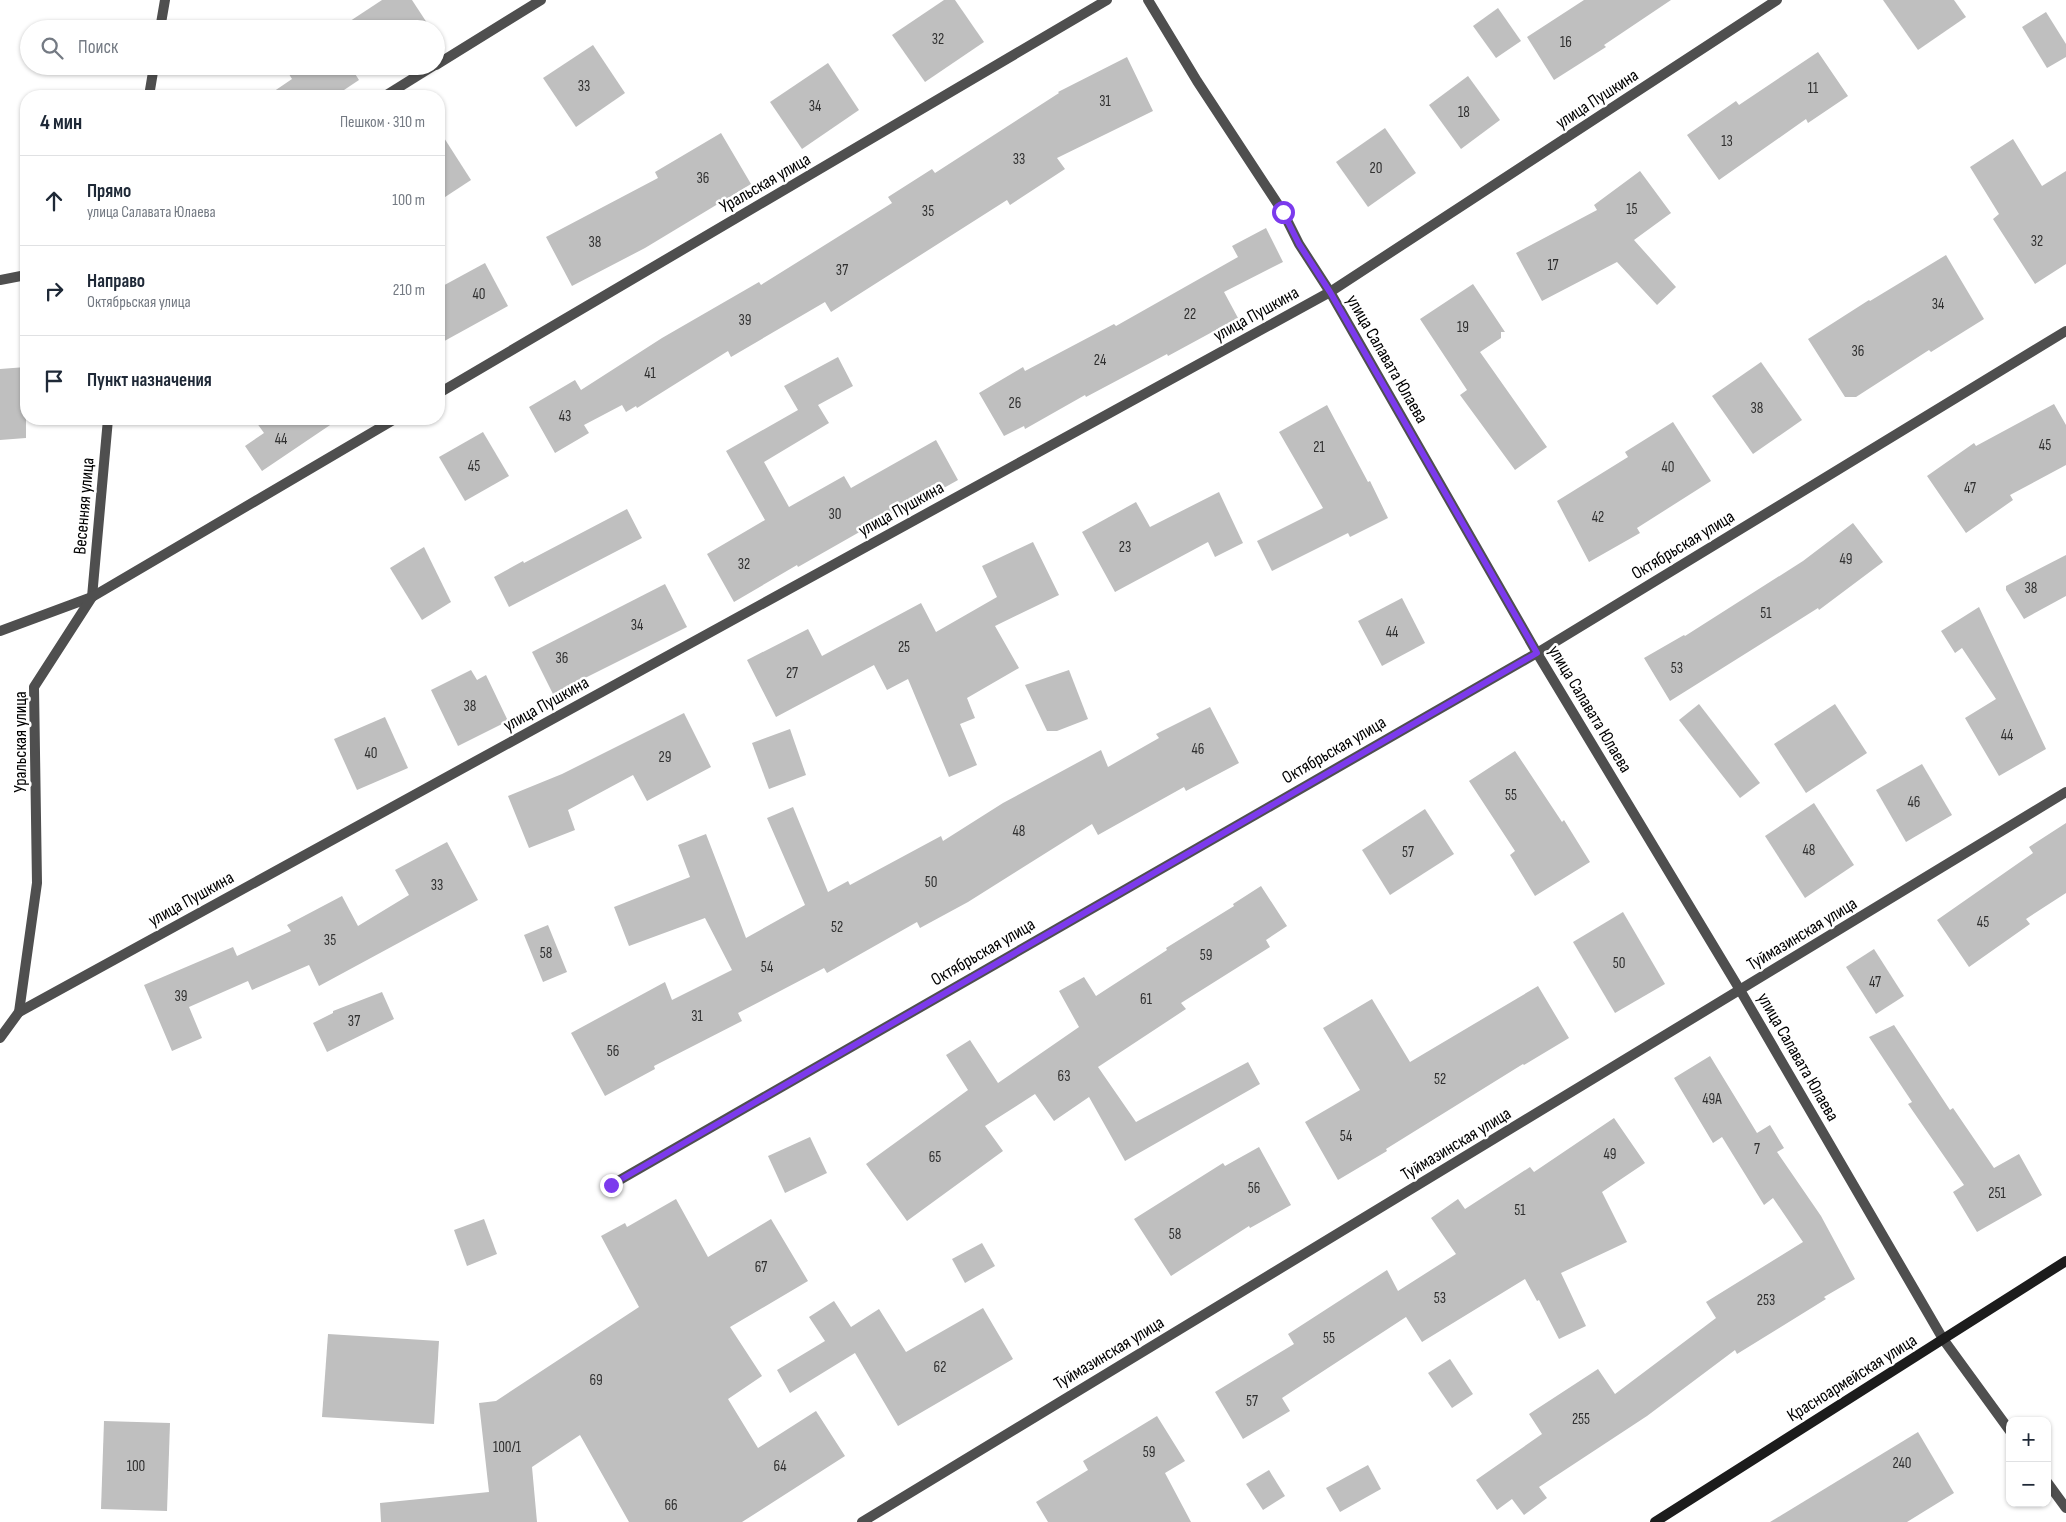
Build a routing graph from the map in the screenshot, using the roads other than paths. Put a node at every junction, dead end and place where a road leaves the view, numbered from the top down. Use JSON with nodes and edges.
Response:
{"nodes":[{"id":1,"x":165,"y":0,"type":"edge"},
{"id":2,"x":541,"y":0,"type":"edge"},
{"id":3,"x":1107,"y":0,"type":"edge"},
{"id":4,"x":1148,"y":0,"type":"edge"},
{"id":5,"x":1777,"y":0,"type":"edge"},
{"id":6,"x":162,"y":20,"type":"edge"},
{"id":7,"x":445,"y":59,"type":"edge"},
{"id":8,"x":152,"y":75,"type":"edge"},
{"id":9,"x":419,"y":75,"type":"edge"},
{"id":10,"x":150,"y":90,"type":"edge"},
{"id":11,"x":395,"y":90,"type":"edge"},
{"id":12,"x":20,"y":276,"type":"edge"},
{"id":13,"x":0,"y":280,"type":"edge"},
{"id":14,"x":1330,"y":292,"type":"junction"},
{"id":15,"x":2066,"y":331,"type":"edge"},
{"id":16,"x":445,"y":389,"type":"edge"},
{"id":17,"x":107,"y":425,"type":"edge"},
{"id":18,"x":385,"y":425,"type":"edge"},
{"id":19,"x":92,"y":597,"type":"junction"},
{"id":20,"x":0,"y":631,"type":"edge"},
{"id":21,"x":1537,"y":653,"type":"junction"},
{"id":22,"x":2066,"y":792,"type":"edge"},
{"id":23,"x":1740,"y":990,"type":"junction"},
{"id":24,"x":19,"y":1012,"type":"junction"},
{"id":25,"x":0,"y":1038,"type":"edge"},
{"id":26,"x":611,"y":1185,"type":"dead end"},
{"id":27,"x":2066,"y":1261,"type":"edge"},
{"id":28,"x":1943,"y":1339,"type":"junction"},
{"id":29,"x":2006,"y":1426,"type":"edge"},
{"id":30,"x":2051,"y":1487,"type":"edge"},
{"id":31,"x":2066,"y":1508,"type":"edge"},
{"id":32,"x":862,"y":1522,"type":"edge"},
{"id":33,"x":1655,"y":1522,"type":"edge"}],
"edges":[{"from":1,"to":6,"type":"street"},
{"from":2,"to":7,"type":"street"},
{"from":3,"to":16,"type":"street","name":"Уральская улица"},
{"from":4,"to":14,"type":"street","name":"улица Салавата Юлаева"},
{"from":5,"to":14,"type":"street","name":"улица Пушкина"},
{"from":8,"to":10,"type":"street"},
{"from":9,"to":11,"type":"street"},
{"from":12,"to":13,"type":"street"},
{"from":14,"to":21,"type":"street","name":"улица Салавата Юлаева"},
{"from":14,"to":24,"type":"street","name":"улица Пушкина"},
{"from":15,"to":21,"type":"street","name":"Октябрьская улица"},
{"from":17,"to":19,"type":"street","name":"Весенняя улица"},
{"from":18,"to":19,"type":"street","name":"Уральская улица"},
{"from":19,"to":20,"type":"street"},
{"from":19,"to":24,"type":"street","name":"Уральская улица"},
{"from":21,"to":23,"type":"street","name":"улица Салавата Юлаева"},
{"from":21,"to":26,"type":"street","name":"Октябрьская улица"},
{"from":22,"to":23,"type":"street","name":"Туймазинская улица"},
{"from":23,"to":28,"type":"street","name":"улица Салавата Юлаева"},
{"from":23,"to":32,"type":"street","name":"Туймазинская улица"},
{"from":24,"to":25,"type":"street","name":"Уральская улица"},
{"from":27,"to":28,"type":"main road","name":"Красноармейская улица"},
{"from":28,"to":29,"type":"street","name":"улица Салавата Юлаева"},
{"from":28,"to":33,"type":"main road","name":"Красноармейская улица"},
{"from":30,"to":31,"type":"street"}]}
